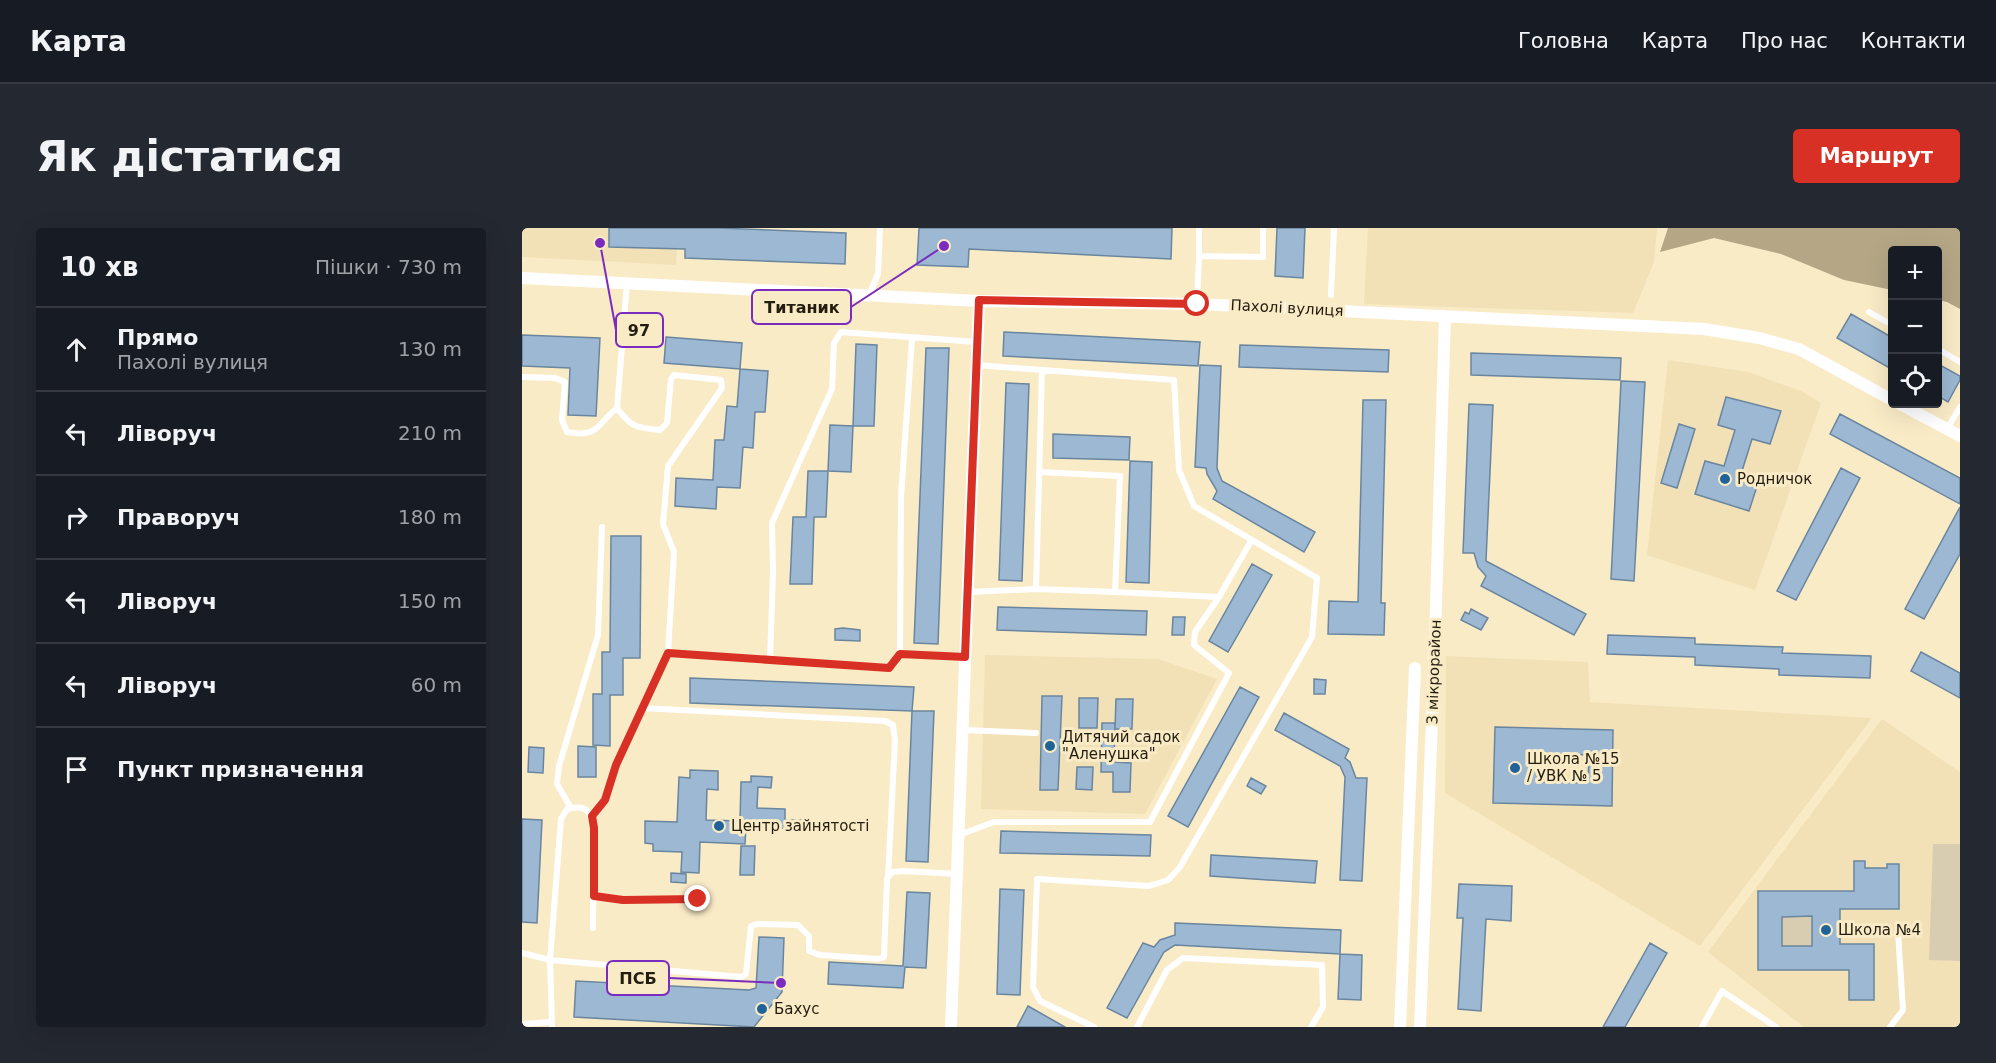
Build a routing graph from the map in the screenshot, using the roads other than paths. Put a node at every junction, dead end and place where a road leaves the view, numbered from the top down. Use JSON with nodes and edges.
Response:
{"nodes":[{"id":1,"x":880,"y":228,"type":"edge"},
{"id":2,"x":1199,"y":228,"type":"edge"},
{"id":3,"x":1263,"y":228,"type":"edge"},
{"id":4,"x":1334,"y":228,"type":"edge"},
{"id":5,"x":1199,"y":256,"type":"junction"},
{"id":6,"x":522,"y":278,"type":"edge"},
{"id":7,"x":627,"y":284,"type":"junction"},
{"id":8,"x":869,"y":295,"type":"junction"},
{"id":9,"x":1331,"y":295,"type":"dead end"},
{"id":10,"x":979,"y":300,"type":"junction"},
{"id":11,"x":1197,"y":304,"type":"junction"},
{"id":12,"x":1869,"y":312,"type":"dead end"},
{"id":13,"x":1445,"y":316,"type":"junction"},
{"id":14,"x":1888,"y":322,"type":"edge"},
{"id":15,"x":912,"y":338,"type":"junction"},
{"id":16,"x":977,"y":342,"type":"junction"},
{"id":17,"x":1942,"y":351,"type":"edge"},
{"id":18,"x":1960,"y":362,"type":"edge"},
{"id":19,"x":976,"y":365,"type":"junction"},
{"id":20,"x":1042,"y":370,"type":"junction"},
{"id":21,"x":522,"y":377,"type":"edge"},
{"id":22,"x":1888,"y":397,"type":"edge"},
{"id":23,"x":1960,"y":407,"type":"edge"},
{"id":24,"x":617,"y":408,"type":"junction"},
{"id":25,"x":1907,"y":408,"type":"edge"},
{"id":26,"x":1947,"y":429,"type":"junction"},
{"id":27,"x":1960,"y":436,"type":"edge"},
{"id":28,"x":1039,"y":472,"type":"junction"},
{"id":29,"x":602,"y":527,"type":"dead end"},
{"id":30,"x":1251,"y":541,"type":"junction"},
{"id":31,"x":1036,"y":589,"type":"junction"},
{"id":32,"x":968,"y":592,"type":"junction"},
{"id":33,"x":1115,"y":592,"type":"junction"},
{"id":34,"x":1219,"y":597,"type":"junction"},
{"id":35,"x":668,"y":653,"type":"junction"},
{"id":36,"x":900,"y":654,"type":"junction"},
{"id":37,"x":965,"y":657,"type":"junction"},
{"id":38,"x":770,"y":660,"type":"junction"},
{"id":39,"x":1415,"y":668,"type":"dead end"},
{"id":40,"x":642,"y":708,"type":"junction"},
{"id":41,"x":962,"y":730,"type":"junction"},
{"id":42,"x":1036,"y":733,"type":"dead end"},
{"id":43,"x":571,"y":808,"type":"junction"},
{"id":44,"x":592,"y":816,"type":"junction"},
{"id":45,"x":958,"y":836,"type":"junction"},
{"id":46,"x":957,"y":874,"type":"junction"},
{"id":47,"x":888,"y":878,"type":"junction"},
{"id":48,"x":594,"y":896,"type":"junction"},
{"id":49,"x":698,"y":899,"type":"dead end"},
{"id":50,"x":593,"y":928,"type":"dead end"},
{"id":51,"x":1898,"y":932,"type":"dead end"},
{"id":52,"x":522,"y":953,"type":"edge"},
{"id":53,"x":550,"y":960,"type":"junction"},
{"id":54,"x":522,"y":1024,"type":"edge"},
{"id":55,"x":552,"y":1025,"type":"edge"},
{"id":56,"x":951,"y":1027,"type":"edge"},
{"id":57,"x":1094,"y":1027,"type":"edge"},
{"id":58,"x":1137,"y":1027,"type":"edge"},
{"id":59,"x":1311,"y":1027,"type":"edge"},
{"id":60,"x":1400,"y":1027,"type":"edge"},
{"id":61,"x":1420,"y":1027,"type":"edge"},
{"id":62,"x":1702,"y":1027,"type":"edge"},
{"id":63,"x":1776,"y":1027,"type":"edge"},
{"id":64,"x":1890,"y":1027,"type":"edge"}],
"edges":[{"from":1,"to":8,"type":"lane"},
{"from":2,"to":5,"type":"lane"},
{"from":3,"to":5,"type":"lane"},
{"from":4,"to":9,"type":"lane"},
{"from":5,"to":11,"type":"lane"},
{"from":6,"to":7,"type":"street","name":"Пахолі вулиця"},
{"from":7,"to":8,"type":"street","name":"Пахолі вулиця"},
{"from":7,"to":24,"type":"lane"},
{"from":8,"to":10,"type":"street","name":"Пахолі вулиця"},
{"from":10,"to":11,"type":"street","name":"Пахолі вулиця"},
{"from":10,"to":16,"type":"street"},
{"from":11,"to":13,"type":"street","name":"Пахолі вулиця"},
{"from":12,"to":14,"type":"lane"},
{"from":13,"to":22,"type":"street","name":"Пахолі вулиця"},
{"from":13,"to":61,"type":"street","name":"3 мікрорайон"},
{"from":15,"to":16,"type":"lane"},
{"from":15,"to":36,"type":"lane"},
{"from":15,"to":38,"type":"lane"},
{"from":16,"to":19,"type":"street"},
{"from":17,"to":18,"type":"lane"},
{"from":19,"to":20,"type":"lane"},
{"from":19,"to":32,"type":"street"},
{"from":20,"to":28,"type":"lane"},
{"from":20,"to":30,"type":"lane"},
{"from":21,"to":24,"type":"lane"},
{"from":23,"to":26,"type":"lane"},
{"from":24,"to":35,"type":"lane"},
{"from":25,"to":26,"type":"street"},
{"from":26,"to":27,"type":"street"},
{"from":28,"to":31,"type":"lane"},
{"from":28,"to":33,"type":"lane"},
{"from":29,"to":43,"type":"lane"},
{"from":30,"to":34,"type":"lane"},
{"from":30,"to":57,"type":"lane"},
{"from":31,"to":32,"type":"lane"},
{"from":31,"to":33,"type":"lane"},
{"from":32,"to":37,"type":"street"},
{"from":33,"to":34,"type":"lane"},
{"from":34,"to":45,"type":"lane"},
{"from":35,"to":38,"type":"lane"},
{"from":35,"to":40,"type":"lane"},
{"from":36,"to":37,"type":"lane"},
{"from":36,"to":38,"type":"lane"},
{"from":37,"to":41,"type":"street"},
{"from":39,"to":60,"type":"street","name":"3 мікрорайон"},
{"from":40,"to":44,"type":"lane"},
{"from":40,"to":47,"type":"lane"},
{"from":41,"to":42,"type":"lane"},
{"from":41,"to":45,"type":"street"},
{"from":43,"to":44,"type":"lane"},
{"from":43,"to":53,"type":"lane"},
{"from":44,"to":48,"type":"lane"},
{"from":45,"to":46,"type":"street"},
{"from":46,"to":47,"type":"lane"},
{"from":46,"to":56,"type":"street"},
{"from":47,"to":53,"type":"lane"},
{"from":48,"to":49,"type":"lane"},
{"from":48,"to":50,"type":"lane"},
{"from":51,"to":64,"type":"lane"},
{"from":52,"to":53,"type":"lane"},
{"from":53,"to":55,"type":"lane"},
{"from":54,"to":55,"type":"lane"},
{"from":58,"to":59,"type":"lane"},
{"from":62,"to":63,"type":"lane"}]}
